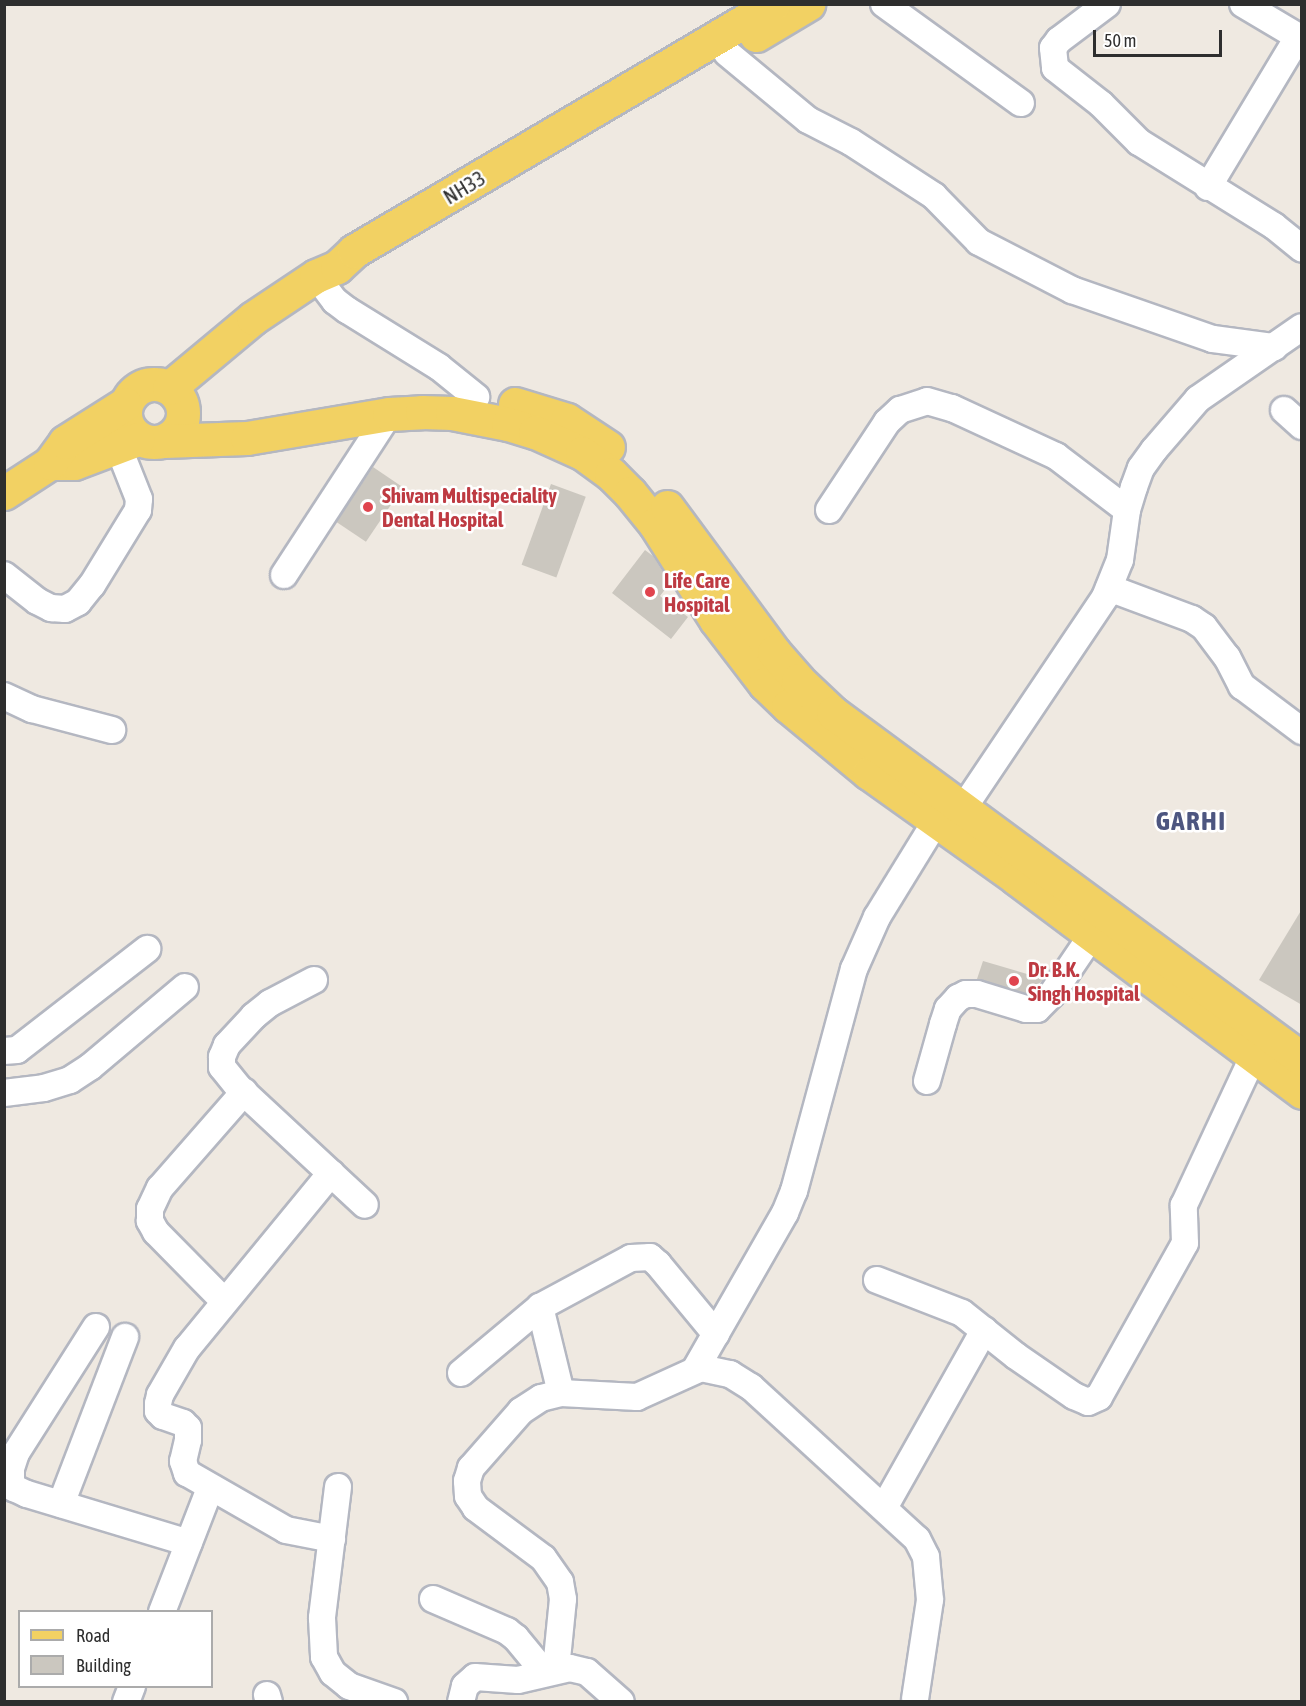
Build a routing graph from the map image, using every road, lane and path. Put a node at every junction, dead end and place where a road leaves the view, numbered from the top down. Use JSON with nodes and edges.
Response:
{"nodes":[{"id":1,"x":773,"y":4,"type":"edge"},
{"id":2,"x":808,"y":4,"type":"edge"},
{"id":3,"x":884,"y":4,"type":"edge"},
{"id":4,"x":1107,"y":4,"type":"edge"},
{"id":5,"x":1243,"y":4,"type":"edge"},
{"id":6,"x":1300,"y":38,"type":"edge"},
{"id":7,"x":726,"y":53,"type":"junction"},
{"id":8,"x":1021,"y":103,"type":"dead end"},
{"id":9,"x":1209,"y":187,"type":"junction"},
{"id":10,"x":1302,"y":249,"type":"edge"},
{"id":11,"x":327,"y":271,"type":"junction"},
{"id":12,"x":1302,"y":327,"type":"edge"},
{"id":13,"x":1274,"y":346,"type":"junction"},
{"id":14,"x":169,"y":388,"type":"junction"},
{"id":15,"x":476,"y":397,"type":"junction"},
{"id":16,"x":125,"y":404,"type":"junction"},
{"id":17,"x":389,"y":414,"type":"junction"},
{"id":18,"x":151,"y":436,"type":"junction"},
{"id":19,"x":50,"y":463,"type":"junction"},
{"id":20,"x":4,"y":493,"type":"edge"},
{"id":21,"x":829,"y":510,"type":"dead end"},
{"id":22,"x":1127,"y":510,"type":"junction"},
{"id":23,"x":4,"y":575,"type":"edge"},
{"id":24,"x":284,"y":575,"type":"dead end"},
{"id":25,"x":1109,"y":588,"type":"junction"},
{"id":26,"x":4,"y":696,"type":"edge"},
{"id":27,"x":112,"y":730,"type":"dead end"},
{"id":28,"x":1302,"y":731,"type":"edge"},
{"id":29,"x":949,"y":815,"type":"junction"},
{"id":30,"x":1092,"y":935,"type":"junction"},
{"id":31,"x":147,"y":950,"type":"dead end"},
{"id":32,"x":314,"y":980,"type":"dead end"},
{"id":33,"x":185,"y":987,"type":"dead end"},
{"id":34,"x":4,"y":1051,"type":"edge"},
{"id":35,"x":1252,"y":1057,"type":"junction"},
{"id":36,"x":1302,"y":1059,"type":"edge"},
{"id":37,"x":927,"y":1081,"type":"dead end"},
{"id":38,"x":244,"y":1092,"type":"junction"},
{"id":39,"x":1302,"y":1092,"type":"edge"},
{"id":40,"x":4,"y":1093,"type":"edge"},
{"id":41,"x":331,"y":1173,"type":"junction"},
{"id":42,"x":365,"y":1205,"type":"dead end"},
{"id":43,"x":877,"y":1280,"type":"dead end"},
{"id":44,"x":224,"y":1300,"type":"junction"},
{"id":45,"x":540,"y":1307,"type":"junction"},
{"id":46,"x":96,"y":1327,"type":"dead end"},
{"id":47,"x":984,"y":1330,"type":"junction"},
{"id":48,"x":716,"y":1334,"type":"junction"},
{"id":49,"x":125,"y":1337,"type":"dead end"},
{"id":50,"x":695,"y":1370,"type":"junction"},
{"id":51,"x":461,"y":1373,"type":"dead end"},
{"id":52,"x":561,"y":1393,"type":"junction"},
{"id":53,"x":338,"y":1487,"type":"dead end"},
{"id":54,"x":210,"y":1488,"type":"junction"},
{"id":55,"x":61,"y":1504,"type":"junction"},
{"id":56,"x":885,"y":1506,"type":"junction"},
{"id":57,"x":332,"y":1539,"type":"junction"},
{"id":58,"x":189,"y":1543,"type":"junction"},
{"id":59,"x":433,"y":1599,"type":"dead end"},
{"id":60,"x":162,"y":1610,"type":"edge"},
{"id":61,"x":550,"y":1671,"type":"junction"},
{"id":62,"x":394,"y":1701,"type":"edge"},
{"id":63,"x":461,"y":1701,"type":"edge"},
{"id":64,"x":621,"y":1701,"type":"edge"},
{"id":65,"x":919,"y":1701,"type":"edge"}],
"edges":[{"from":1,"to":11,"type":"main road","name":"NH33"},
{"from":2,"to":7,"type":"main road"},
{"from":3,"to":8,"type":"street"},
{"from":4,"to":9,"type":"street"},
{"from":5,"to":6,"type":"street"},
{"from":6,"to":9,"type":"street"},
{"from":7,"to":11,"type":"main road"},
{"from":7,"to":13,"type":"street"},
{"from":9,"to":10,"type":"street"},
{"from":11,"to":14,"type":"main road","name":"NH33"},
{"from":11,"to":15,"type":"street"},
{"from":12,"to":13,"type":"street"},
{"from":13,"to":22,"type":"street"},
{"from":14,"to":16,"type":"main road"},
{"from":14,"to":18,"type":"main road"},
{"from":15,"to":18,"type":"main road"},
{"from":15,"to":29,"type":"main road"},
{"from":16,"to":18,"type":"main road"},
{"from":16,"to":19,"type":"main road"},
{"from":17,"to":18,"type":"main road"},
{"from":17,"to":24,"type":"street"},
{"from":17,"to":29,"type":"main road"},
{"from":18,"to":19,"type":"main road"},
{"from":18,"to":23,"type":"street"},
{"from":19,"to":20,"type":"main road"},
{"from":21,"to":22,"type":"street"},
{"from":22,"to":25,"type":"street"},
{"from":25,"to":28,"type":"street"},
{"from":25,"to":29,"type":"street"},
{"from":26,"to":27,"type":"street"},
{"from":29,"to":30,"type":"main road"},
{"from":29,"to":36,"type":"main road"},
{"from":29,"to":48,"type":"street"},
{"from":30,"to":35,"type":"main road"},
{"from":30,"to":37,"type":"street"},
{"from":31,"to":34,"type":"street"},
{"from":32,"to":38,"type":"street"},
{"from":33,"to":40,"type":"street"},
{"from":35,"to":39,"type":"main road"},
{"from":35,"to":47,"type":"street"},
{"from":38,"to":41,"type":"street"},
{"from":38,"to":44,"type":"street"},
{"from":41,"to":42,"type":"street"},
{"from":41,"to":44,"type":"street"},
{"from":43,"to":47,"type":"street"},
{"from":44,"to":54,"type":"street"},
{"from":45,"to":48,"type":"street"},
{"from":45,"to":51,"type":"street"},
{"from":45,"to":52,"type":"street"},
{"from":46,"to":55,"type":"street"},
{"from":47,"to":56,"type":"street"},
{"from":48,"to":50,"type":"street"},
{"from":49,"to":55,"type":"street"},
{"from":50,"to":52,"type":"street"},
{"from":50,"to":56,"type":"street"},
{"from":52,"to":61,"type":"street"},
{"from":53,"to":57,"type":"street"},
{"from":54,"to":57,"type":"street"},
{"from":54,"to":58,"type":"street"},
{"from":55,"to":58,"type":"street"},
{"from":56,"to":65,"type":"street"},
{"from":57,"to":62,"type":"street"},
{"from":58,"to":60,"type":"street"},
{"from":59,"to":61,"type":"street"},
{"from":61,"to":63,"type":"street"},
{"from":61,"to":64,"type":"street"}]}
